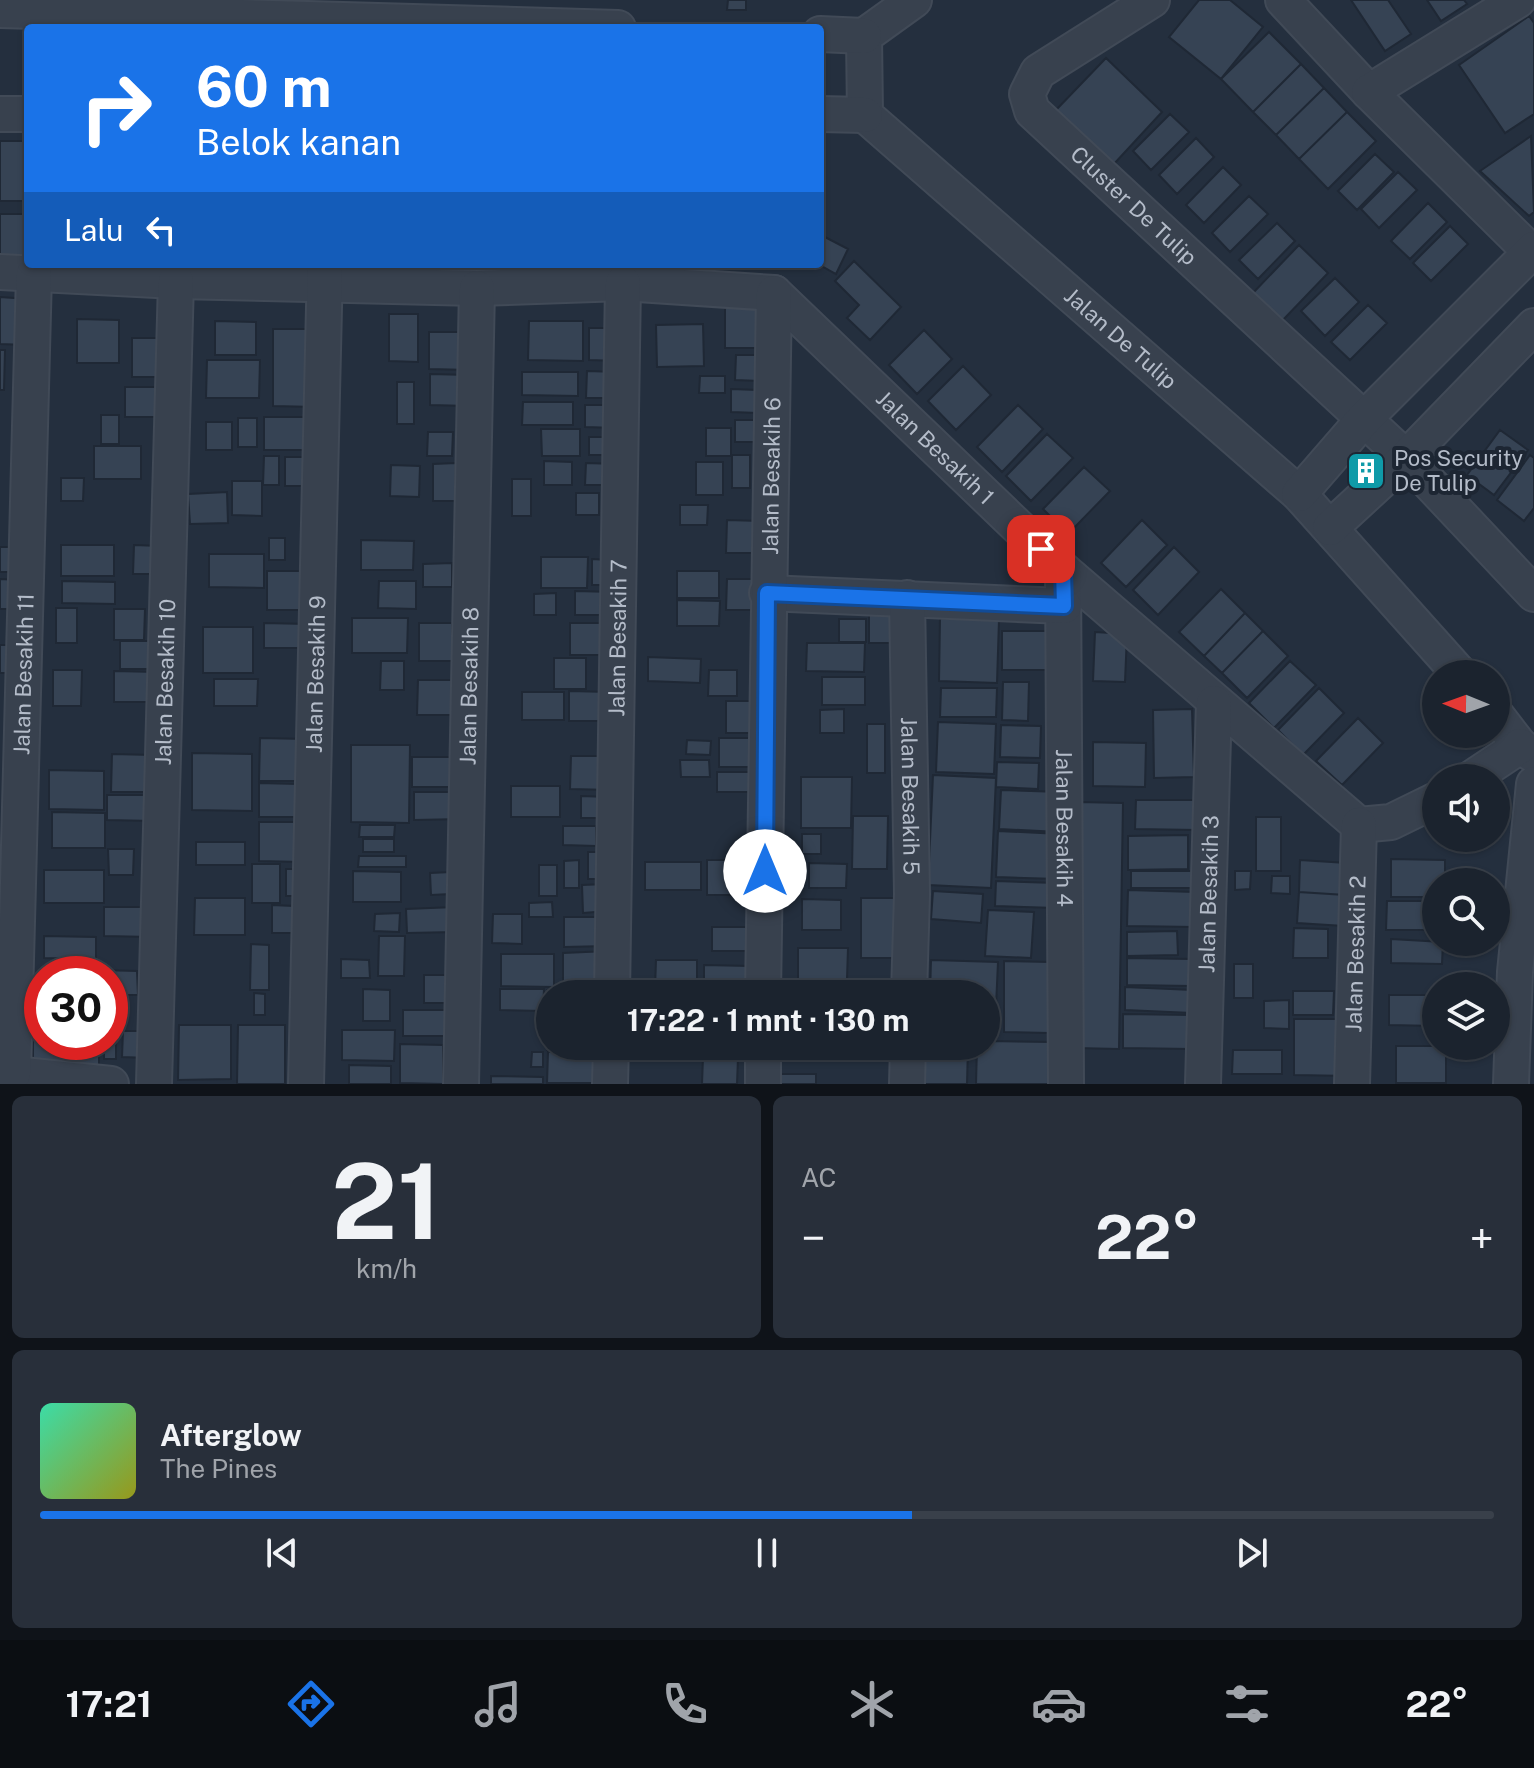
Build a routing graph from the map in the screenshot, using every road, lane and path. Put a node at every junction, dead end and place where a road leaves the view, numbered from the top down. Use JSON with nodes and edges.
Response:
{"nodes":[{"id":1,"x":914,"y":0,"type":"edge"},
{"id":2,"x":1152,"y":0,"type":"edge"},
{"id":3,"x":1283,"y":0,"type":"edge"},
{"id":4,"x":1518,"y":0,"type":"edge"},
{"id":5,"x":0,"y":10,"type":"edge"},
{"id":6,"x":335,"y":16,"type":"edge"},
{"id":7,"x":524,"y":24,"type":"edge"},
{"id":8,"x":824,"y":34,"type":"edge"},
{"id":9,"x":864,"y":36,"type":"junction"},
{"id":10,"x":1369,"y":92,"type":"junction"},
{"id":11,"x":0,"y":114,"type":"edge"},
{"id":12,"x":24,"y":114,"type":"edge"},
{"id":13,"x":824,"y":114,"type":"edge"},
{"id":14,"x":865,"y":115,"type":"junction"},
{"id":15,"x":1533,"y":252,"type":"edge"},
{"id":16,"x":0,"y":272,"type":"edge"},
{"id":17,"x":325,"y":273,"type":"edge"},
{"id":18,"x":34,"y":274,"type":"junction"},
{"id":19,"x":176,"y":281,"type":"junction"},
{"id":20,"x":623,"y":283,"type":"junction"},
{"id":21,"x":477,"y":288,"type":"junction"},
{"id":22,"x":774,"y":293,"type":"junction"},
{"id":23,"x":1534,"y":326,"type":"edge"},
{"id":24,"x":1364,"y":419,"type":"junction"},
{"id":25,"x":1406,"y":458,"type":"junction"},
{"id":26,"x":1299,"y":494,"type":"junction"},
{"id":27,"x":1330,"y":528,"type":"junction"},
{"id":28,"x":1063,"y":570,"type":"junction"},
{"id":29,"x":767,"y":593,"type":"junction"},
{"id":30,"x":1534,"y":594,"type":"edge"},
{"id":31,"x":907,"y":598,"type":"junction"},
{"id":32,"x":1064,"y":606,"type":"junction"},
{"id":33,"x":1448,"y":660,"type":"edge"},
{"id":34,"x":1214,"y":703,"type":"junction"},
{"id":35,"x":1510,"y":731,"type":"edge"},
{"id":36,"x":1527,"y":750,"type":"edge"},
{"id":37,"x":1500,"y":764,"type":"edge"},
{"id":38,"x":1534,"y":784,"type":"edge"},
{"id":39,"x":1422,"y":807,"type":"edge"},
{"id":40,"x":1359,"y":825,"type":"junction"},
{"id":41,"x":1525,"y":973,"type":"edge"},
{"id":42,"x":612,"y":980,"type":"edge"},
{"id":43,"x":763,"y":980,"type":"edge"},
{"id":44,"x":909,"y":980,"type":"edge"},
{"id":45,"x":611,"y":1060,"type":"edge"},
{"id":46,"x":763,"y":1060,"type":"edge"},
{"id":47,"x":908,"y":1060,"type":"edge"},
{"id":48,"x":7,"y":1071,"type":"edge"},
{"id":49,"x":111,"y":1084,"type":"edge"},
{"id":50,"x":154,"y":1084,"type":"edge"},
{"id":51,"x":306,"y":1084,"type":"edge"},
{"id":52,"x":461,"y":1084,"type":"edge"},
{"id":53,"x":610,"y":1084,"type":"edge"},
{"id":54,"x":763,"y":1084,"type":"edge"},
{"id":55,"x":907,"y":1084,"type":"edge"},
{"id":56,"x":1066,"y":1084,"type":"edge"},
{"id":57,"x":1203,"y":1084,"type":"edge"},
{"id":58,"x":1352,"y":1084,"type":"edge"},
{"id":59,"x":1511,"y":1084,"type":"edge"}],
"edges":[{"from":1,"to":9,"type":"street"},
{"from":2,"to":24,"type":"street","name":"Cluster De Tulip"},
{"from":3,"to":10,"type":"street"},
{"from":4,"to":10,"type":"street"},
{"from":5,"to":6,"type":"street"},
{"from":6,"to":7,"type":"street"},
{"from":8,"to":9,"type":"street"},
{"from":9,"to":14,"type":"street"},
{"from":10,"to":15,"type":"street"},
{"from":11,"to":12,"type":"street"},
{"from":13,"to":14,"type":"street"},
{"from":14,"to":26,"type":"street","name":"Jalan De Tulip"},
{"from":15,"to":24,"type":"street"},
{"from":16,"to":18,"type":"street"},
{"from":17,"to":19,"type":"street"},
{"from":17,"to":21,"type":"street"},
{"from":17,"to":51,"type":"street","name":"Jalan Besakih 9"},
{"from":18,"to":19,"type":"street"},
{"from":18,"to":48,"type":"street","name":"Jalan Besakih 11"},
{"from":19,"to":50,"type":"street","name":"Jalan Besakih 10"},
{"from":20,"to":21,"type":"street"},
{"from":20,"to":22,"type":"street"},
{"from":20,"to":42,"type":"street","name":"Jalan Besakih 7"},
{"from":21,"to":52,"type":"street","name":"Jalan Besakih 8"},
{"from":22,"to":28,"type":"street","name":"Jalan Besakih 1"},
{"from":22,"to":29,"type":"street","name":"Jalan Besakih 6"},
{"from":23,"to":25,"type":"street"},
{"from":24,"to":25,"type":"street","name":"Cluster De Tulip"},
{"from":24,"to":26,"type":"street"},
{"from":25,"to":27,"type":"street"},
{"from":25,"to":30,"type":"street","name":"Cluster De Tulip"},
{"from":26,"to":27,"type":"street","name":"Jalan De Tulip"},
{"from":27,"to":33,"type":"street","name":"Jalan De Tulip"},
{"from":28,"to":32,"type":"street","name":"Jalan Besakih 4"},
{"from":28,"to":34,"type":"street","name":"Jalan Besakih 1"},
{"from":29,"to":31,"type":"street"},
{"from":29,"to":43,"type":"street","name":"Jalan Besakih 6"},
{"from":31,"to":32,"type":"street"},
{"from":31,"to":44,"type":"street","name":"Jalan Besakih 5"},
{"from":32,"to":56,"type":"street","name":"Jalan Besakih 4"},
{"from":34,"to":40,"type":"street","name":"Jalan Besakih 1"},
{"from":34,"to":57,"type":"street","name":"Jalan Besakih 3"},
{"from":35,"to":36,"type":"street"},
{"from":36,"to":37,"type":"street"},
{"from":38,"to":41,"type":"street"},
{"from":39,"to":40,"type":"street"},
{"from":40,"to":58,"type":"street","name":"Jalan Besakih 2"},
{"from":41,"to":59,"type":"street"},
{"from":45,"to":53,"type":"street"},
{"from":46,"to":54,"type":"street"},
{"from":47,"to":55,"type":"street"},
{"from":48,"to":49,"type":"street"}]}
